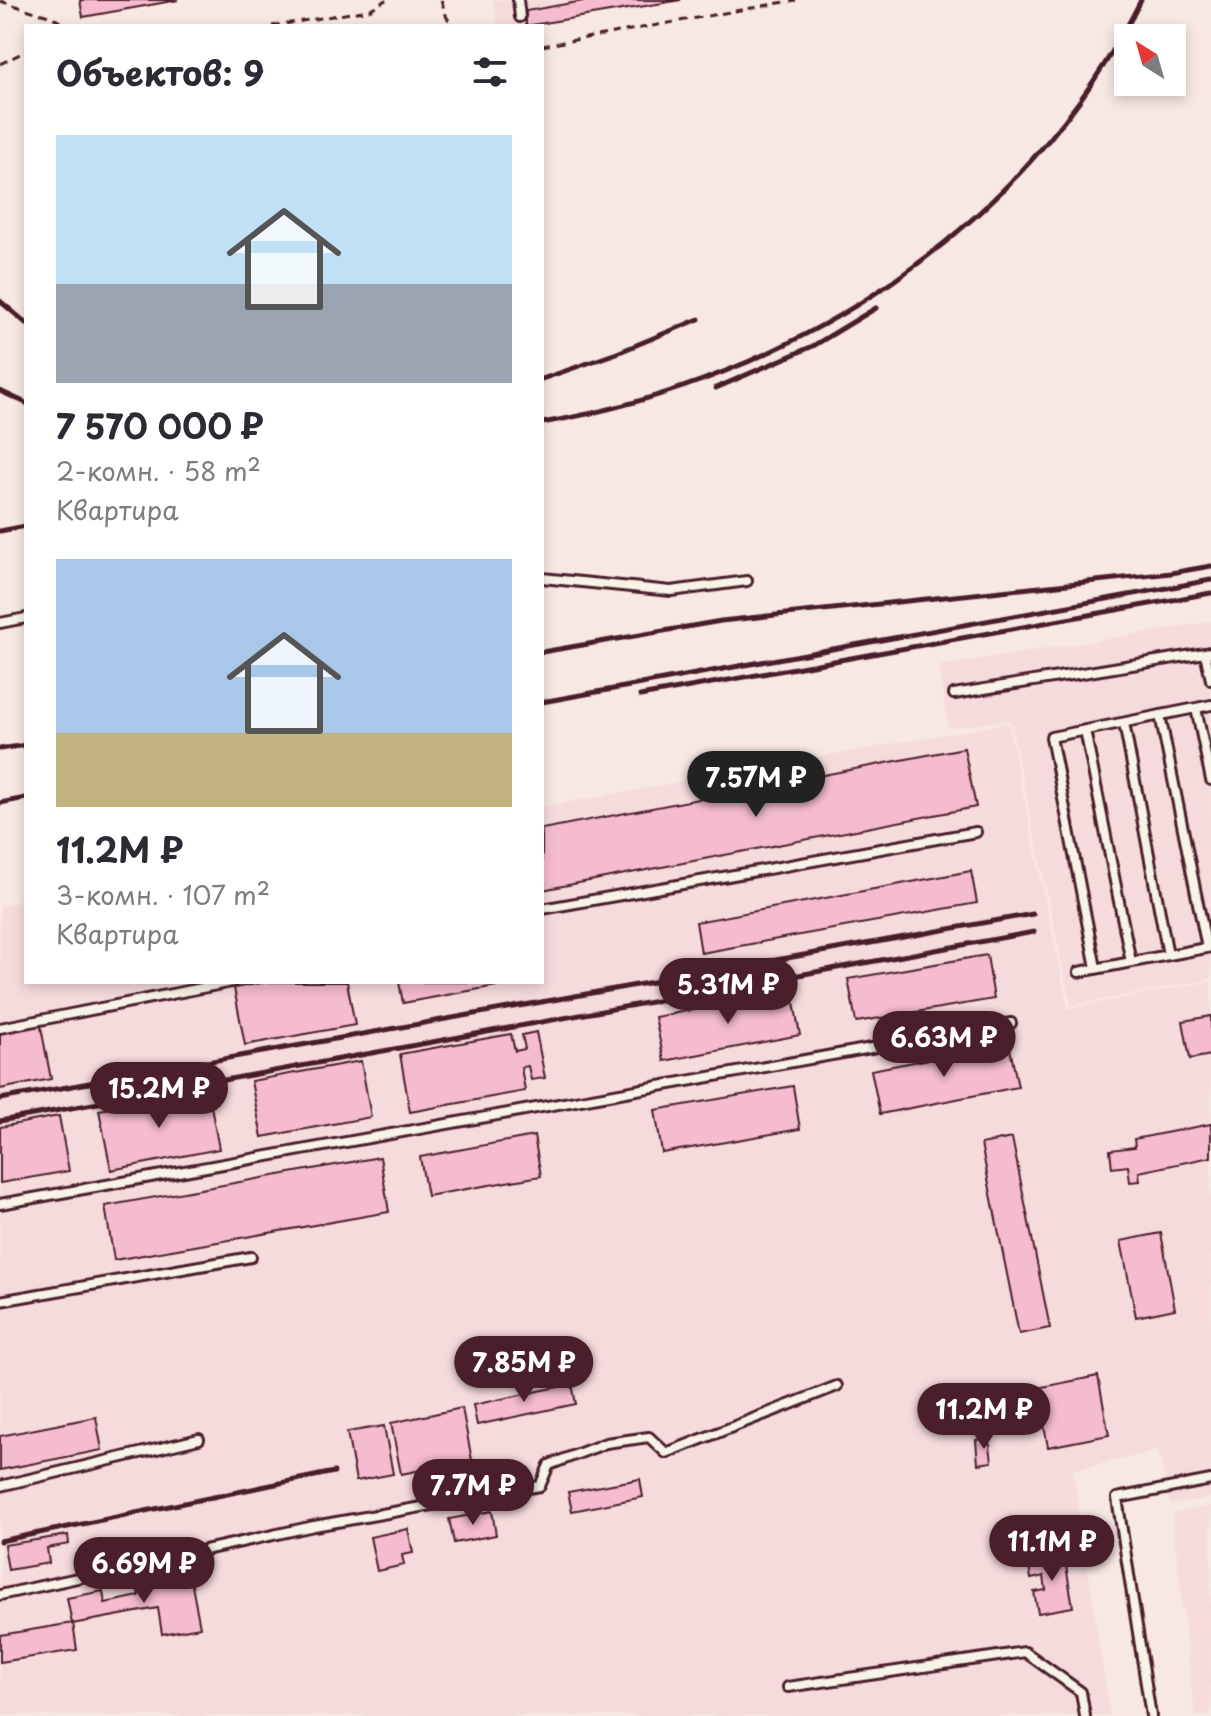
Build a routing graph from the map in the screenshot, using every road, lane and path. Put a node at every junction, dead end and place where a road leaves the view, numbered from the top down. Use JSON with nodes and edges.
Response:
{"nodes":[{"id":1,"x":386,"y":0,"type":"edge"},
{"id":2,"x":441,"y":0,"type":"edge"},
{"id":3,"x":518,"y":0,"type":"edge"},
{"id":4,"x":796,"y":0,"type":"edge"},
{"id":5,"x":0,"y":1,"type":"edge"},
{"id":6,"x":520,"y":17,"type":"dead end"},
{"id":7,"x":61,"y":24,"type":"edge"},
{"id":8,"x":284,"y":24,"type":"edge"},
{"id":9,"x":453,"y":24,"type":"edge"},
{"id":10,"x":544,"y":46,"type":"edge"},
{"id":11,"x":24,"y":52,"type":"edge"},
{"id":12,"x":0,"y":64,"type":"edge"},
{"id":13,"x":544,"y":578,"type":"edge"},
{"id":14,"x":747,"y":581,"type":"dead end"},
{"id":15,"x":24,"y":618,"type":"edge"},
{"id":16,"x":0,"y":623,"type":"edge"},
{"id":17,"x":1208,"y":652,"type":"edge"},
{"id":18,"x":1211,"y":680,"type":"edge"},
{"id":19,"x":954,"y":694,"type":"dead end"},
{"id":20,"x":1211,"y":705,"type":"edge"},
{"id":21,"x":1196,"y":708,"type":"junction"},
{"id":22,"x":1160,"y":715,"type":"junction"},
{"id":23,"x":1124,"y":723,"type":"junction"},
{"id":24,"x":1085,"y":730,"type":"junction"},
{"id":25,"x":1211,"y":780,"type":"edge"},
{"id":26,"x":976,"y":832,"type":"dead end"},
{"id":27,"x":544,"y":909,"type":"edge"},
{"id":28,"x":1209,"y":947,"type":"edge"},
{"id":29,"x":1168,"y":955,"type":"junction"},
{"id":30,"x":1131,"y":962,"type":"junction"},
{"id":31,"x":1096,"y":968,"type":"junction"},
{"id":32,"x":1079,"y":972,"type":"dead end"},
{"id":33,"x":222,"y":984,"type":"edge"},
{"id":34,"x":1011,"y":1023,"type":"dead end"},
{"id":35,"x":0,"y":1028,"type":"edge"},
{"id":36,"x":0,"y":1204,"type":"edge"},
{"id":37,"x":251,"y":1257,"type":"dead end"},
{"id":38,"x":0,"y":1301,"type":"edge"},
{"id":39,"x":837,"y":1386,"type":"dead end"},
{"id":40,"x":199,"y":1439,"type":"dead end"},
{"id":41,"x":1211,"y":1480,"type":"edge"},
{"id":42,"x":0,"y":1486,"type":"edge"},
{"id":43,"x":0,"y":1595,"type":"edge"},
{"id":44,"x":788,"y":1687,"type":"dead end"},
{"id":45,"x":1085,"y":1716,"type":"edge"},
{"id":46,"x":1151,"y":1716,"type":"edge"}],
"edges":[{"from":1,"to":8,"type":"path"},
{"from":2,"to":9,"type":"path"},
{"from":3,"to":6,"type":"lane"},
{"from":4,"to":10,"type":"path"},
{"from":5,"to":7,"type":"path"},
{"from":11,"to":12,"type":"path"},
{"from":13,"to":14,"type":"lane"},
{"from":15,"to":16,"type":"lane"},
{"from":17,"to":18,"type":"lane"},
{"from":17,"to":19,"type":"lane"},
{"from":20,"to":21,"type":"lane"},
{"from":21,"to":22,"type":"lane"},
{"from":21,"to":25,"type":"lane"},
{"from":22,"to":23,"type":"lane"},
{"from":22,"to":28,"type":"lane"},
{"from":23,"to":24,"type":"lane"},
{"from":23,"to":29,"type":"lane"},
{"from":24,"to":30,"type":"lane"},
{"from":24,"to":31,"type":"lane"},
{"from":26,"to":27,"type":"lane"},
{"from":28,"to":29,"type":"lane"},
{"from":29,"to":30,"type":"lane"},
{"from":30,"to":31,"type":"lane"},
{"from":31,"to":32,"type":"lane"},
{"from":33,"to":35,"type":"lane"},
{"from":34,"to":36,"type":"lane"},
{"from":37,"to":38,"type":"lane"},
{"from":39,"to":43,"type":"lane"},
{"from":40,"to":42,"type":"lane"},
{"from":41,"to":46,"type":"lane"},
{"from":44,"to":45,"type":"lane"}]}
